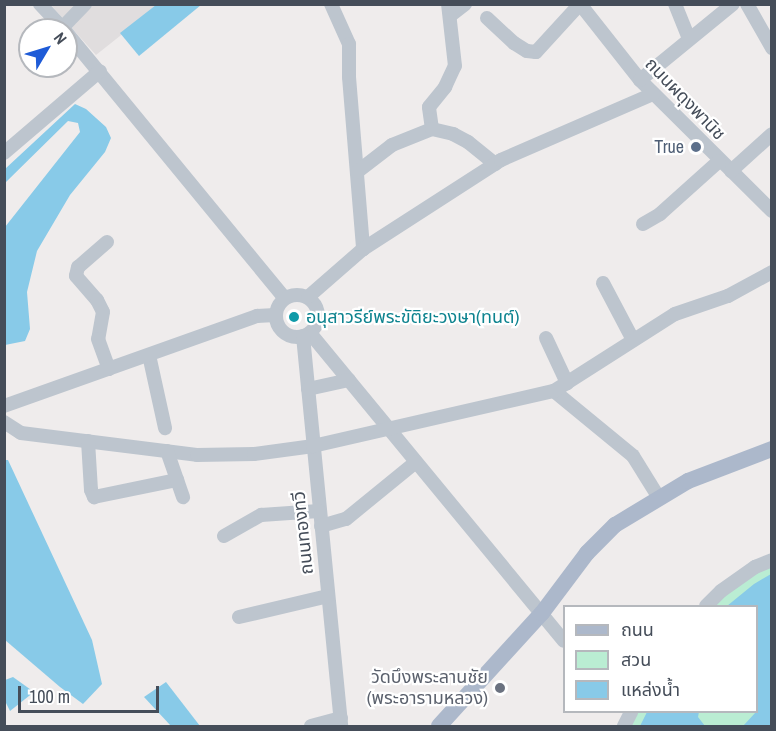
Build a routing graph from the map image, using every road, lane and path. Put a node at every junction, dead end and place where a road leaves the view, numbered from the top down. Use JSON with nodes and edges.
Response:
{"nodes":[{"id":1,"x":40,"y":4,"type":"edge"},
{"id":2,"x":85,"y":4,"type":"edge"},
{"id":3,"x":331,"y":4,"type":"edge"},
{"id":4,"x":465,"y":4,"type":"edge"},
{"id":5,"x":580,"y":4,"type":"edge"},
{"id":6,"x":675,"y":4,"type":"edge"},
{"id":7,"x":733,"y":4,"type":"edge"},
{"id":8,"x":747,"y":4,"type":"edge"},
{"id":9,"x":449,"y":10,"type":"edge"},
{"id":10,"x":53,"y":18,"type":"edge"},
{"id":11,"x":74,"y":18,"type":"edge"},
{"id":12,"x":487,"y":18,"type":"dead end"},
{"id":13,"x":689,"y":38,"type":"junction"},
{"id":14,"x":78,"y":46,"type":"edge"},
{"id":15,"x":771,"y":48,"type":"edge"},
{"id":16,"x":100,"y":71,"type":"junction"},
{"id":17,"x":640,"y":80,"type":"junction"},
{"id":18,"x":653,"y":94,"type":"junction"},
{"id":19,"x":432,"y":129,"type":"junction"},
{"id":20,"x":771,"y":134,"type":"edge"},
{"id":21,"x":4,"y":153,"type":"edge"},
{"id":22,"x":719,"y":161,"type":"junction"},
{"id":23,"x":495,"y":164,"type":"junction"},
{"id":24,"x":731,"y":171,"type":"junction"},
{"id":25,"x":357,"y":172,"type":"junction"},
{"id":26,"x":771,"y":211,"type":"edge"},
{"id":27,"x":643,"y":224,"type":"dead end"},
{"id":28,"x":107,"y":242,"type":"dead end"},
{"id":29,"x":363,"y":249,"type":"junction"},
{"id":30,"x":771,"y":272,"type":"edge"},
{"id":31,"x":603,"y":283,"type":"dead end"},
{"id":32,"x":284,"y":297,"type":"junction"},
{"id":33,"x":308,"y":297,"type":"junction"},
{"id":34,"x":275,"y":315,"type":"junction"},
{"id":35,"x":306,"y":335,"type":"junction"},
{"id":36,"x":546,"y":338,"type":"dead end"},
{"id":37,"x":633,"y":340,"type":"junction"},
{"id":38,"x":148,"y":355,"type":"junction"},
{"id":39,"x":109,"y":369,"type":"junction"},
{"id":40,"x":349,"y":380,"type":"junction"},
{"id":41,"x":567,"y":383,"type":"junction"},
{"id":42,"x":308,"y":389,"type":"junction"},
{"id":43,"x":554,"y":392,"type":"junction"},
{"id":44,"x":4,"y":406,"type":"edge"},
{"id":45,"x":4,"y":422,"type":"edge"},
{"id":46,"x":165,"y":428,"type":"dead end"},
{"id":47,"x":390,"y":430,"type":"junction"},
{"id":48,"x":88,"y":441,"type":"junction"},
{"id":49,"x":313,"y":447,"type":"junction"},
{"id":50,"x":771,"y":449,"type":"edge"},
{"id":51,"x":167,"y":451,"type":"junction"},
{"id":52,"x":416,"y":462,"type":"junction"},
{"id":53,"x":177,"y":480,"type":"junction"},
{"id":54,"x":183,"y":497,"type":"dead end"},
{"id":55,"x":658,"y":498,"type":"junction"},
{"id":56,"x":319,"y":511,"type":"junction"},
{"id":57,"x":321,"y":526,"type":"junction"},
{"id":58,"x":224,"y":536,"type":"dead end"},
{"id":59,"x":771,"y":560,"type":"edge"},
{"id":60,"x":328,"y":597,"type":"junction"},
{"id":61,"x":707,"y":605,"type":"edge"},
{"id":62,"x":542,"y":613,"type":"junction"},
{"id":63,"x":239,"y":617,"type":"dead end"},
{"id":64,"x":563,"y":640,"type":"edge"},
{"id":65,"x":341,"y":722,"type":"edge"},
{"id":66,"x":442,"y":725,"type":"edge"},
{"id":67,"x":311,"y":726,"type":"edge"}],
"edges":[{"from":1,"to":10,"type":"street"},
{"from":2,"to":11,"type":"street"},
{"from":3,"to":25,"type":"street"},
{"from":4,"to":9,"type":"street"},
{"from":5,"to":12,"type":"street"},
{"from":5,"to":17,"type":"street","name":"ถนนผดุงพานิช"},
{"from":6,"to":13,"type":"street"},
{"from":7,"to":13,"type":"street"},
{"from":8,"to":15,"type":"street"},
{"from":9,"to":19,"type":"street"},
{"from":13,"to":17,"type":"street"},
{"from":14,"to":16,"type":"street"},
{"from":16,"to":21,"type":"street"},
{"from":16,"to":32,"type":"street"},
{"from":17,"to":18,"type":"street","name":"ถนนผดุงพานิช"},
{"from":18,"to":22,"type":"street","name":"ถนนผดุงพานิช"},
{"from":18,"to":23,"type":"street"},
{"from":19,"to":23,"type":"street"},
{"from":19,"to":25,"type":"street"},
{"from":20,"to":24,"type":"street"},
{"from":22,"to":24,"type":"street","name":"ถนนผดุงพานิช"},
{"from":22,"to":27,"type":"street"},
{"from":23,"to":29,"type":"street"},
{"from":24,"to":26,"type":"street","name":"ถนนผดุงพานิช"},
{"from":25,"to":29,"type":"street"},
{"from":28,"to":39,"type":"street"},
{"from":29,"to":33,"type":"street"},
{"from":30,"to":37,"type":"street"},
{"from":31,"to":37,"type":"street"},
{"from":32,"to":33,"type":"street"},
{"from":32,"to":34,"type":"street"},
{"from":33,"to":35,"type":"street"},
{"from":34,"to":35,"type":"street"},
{"from":34,"to":38,"type":"street"},
{"from":35,"to":40,"type":"street"},
{"from":35,"to":42,"type":"street","name":"ถนนทองทวี"},
{"from":36,"to":41,"type":"street"},
{"from":37,"to":41,"type":"street"},
{"from":38,"to":39,"type":"street"},
{"from":38,"to":46,"type":"street"},
{"from":39,"to":44,"type":"street"},
{"from":40,"to":42,"type":"street"},
{"from":40,"to":47,"type":"street"},
{"from":41,"to":43,"type":"street"},
{"from":42,"to":49,"type":"street","name":"ถนนทองทวี"},
{"from":43,"to":47,"type":"street"},
{"from":43,"to":55,"type":"street"},
{"from":45,"to":48,"type":"street"},
{"from":47,"to":49,"type":"street"},
{"from":47,"to":52,"type":"street"},
{"from":48,"to":51,"type":"street"},
{"from":48,"to":53,"type":"street"},
{"from":49,"to":51,"type":"street"},
{"from":49,"to":56,"type":"street","name":"ถนนทองทวี"},
{"from":50,"to":55,"type":"main road"},
{"from":51,"to":53,"type":"street"},
{"from":52,"to":57,"type":"street"},
{"from":52,"to":62,"type":"street"},
{"from":53,"to":54,"type":"street"},
{"from":55,"to":62,"type":"main road"},
{"from":56,"to":57,"type":"street","name":"ถนนทองทวี"},
{"from":56,"to":58,"type":"street"},
{"from":57,"to":60,"type":"street","name":"ถนนทองทวี"},
{"from":59,"to":61,"type":"street"},
{"from":60,"to":63,"type":"street"},
{"from":60,"to":65,"type":"street","name":"ถนนทองทวี"},
{"from":62,"to":64,"type":"street"},
{"from":62,"to":66,"type":"main road"},
{"from":65,"to":67,"type":"street"}]}
